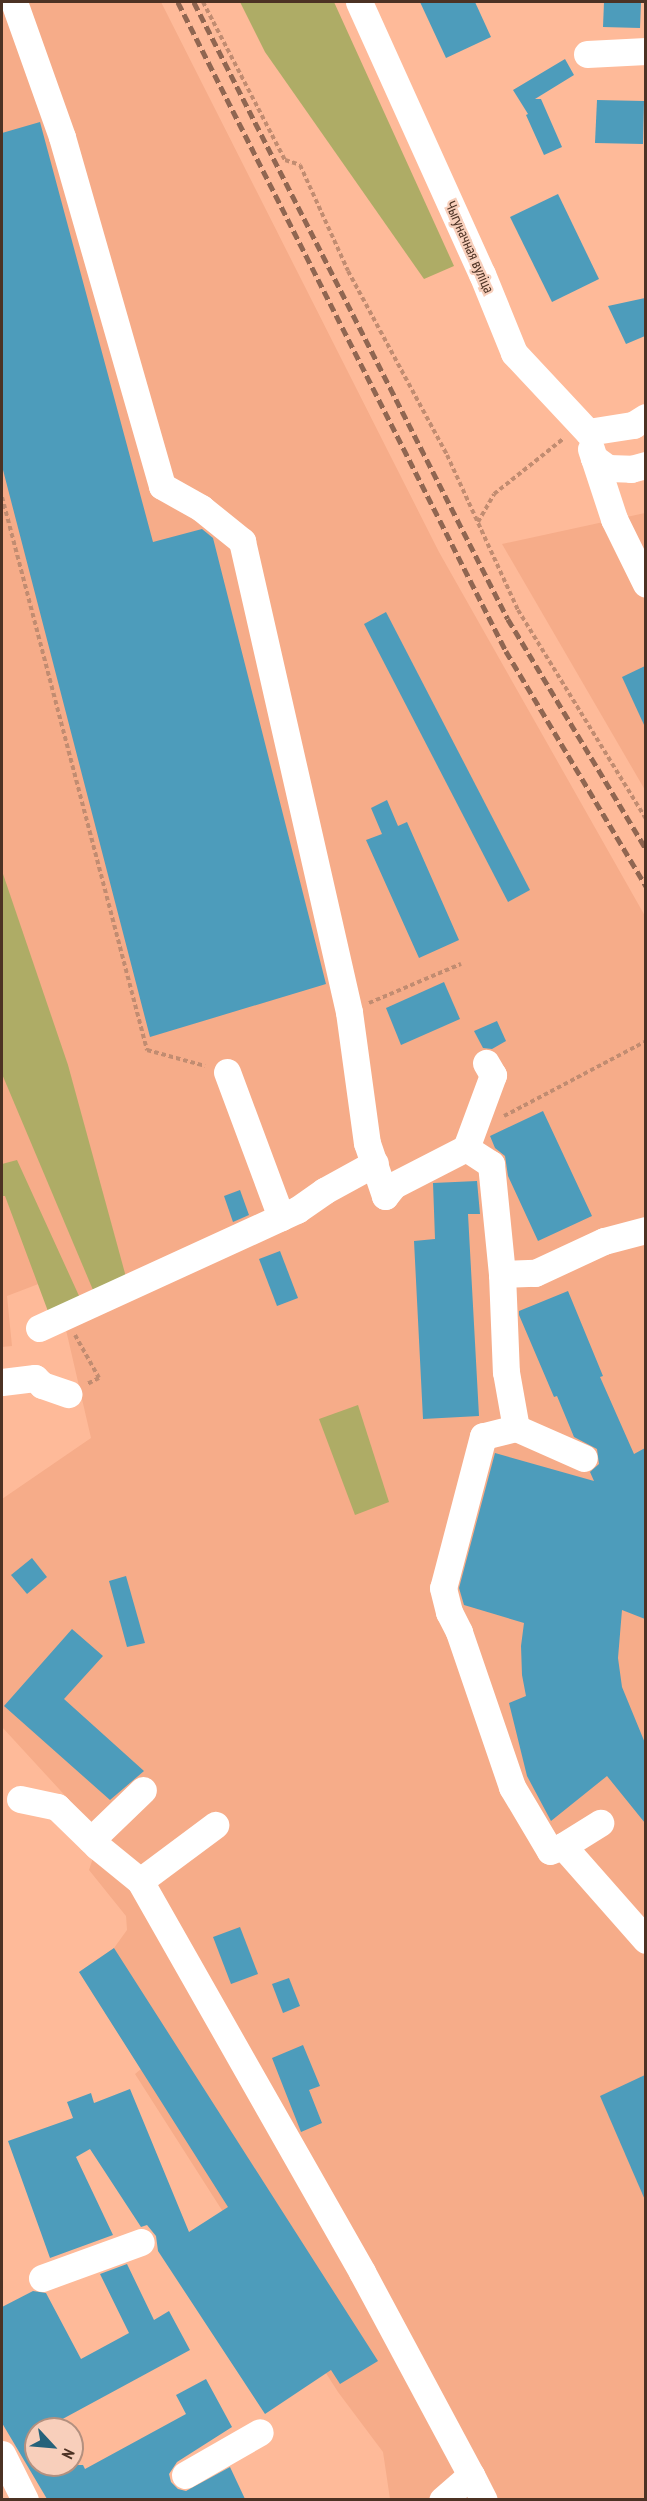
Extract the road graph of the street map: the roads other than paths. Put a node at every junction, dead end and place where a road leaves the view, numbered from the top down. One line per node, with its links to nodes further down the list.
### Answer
1 (14, 2): 13 (street)
2 (359, 2): 6 (street, Чыгуначная вуліца)
3 (645, 51): 4 (street)
4 (587, 54)
5 (639, 421): 6 (street)
6 (585, 430): 7 (street)
7 (594, 458): 8 (street); 9 (street)
8 (645, 465)
9 (645, 584)
10 (486, 1063): 12 (street)
11 (227, 1072): 14 (street)
12 (466, 1148): 13 (street); 16 (street)
13 (375, 1163): 14 (street)
14 (281, 1217): 17 (street)
15 (645, 1230): 16 (street)
16 (502, 1274): 20 (street)
17 (39, 1328)
18 (2, 1383): 19 (street)
19 (68, 1394)
20 (516, 1428): 21 (street); 27 (street)
21 (584, 1458)
22 (143, 1790): 26 (street)
23 (20, 1799): 26 (street)
24 (600, 1823): 27 (street)
25 (215, 1825): 28 (street)
26 (91, 1840): 28 (street)
27 (563, 1846): 29 (street)
28 (140, 1881): 35 (street)
29 (645, 1940)
30 (141, 2242): 31 (street)
31 (42, 2278)
32 (260, 2432): 34 (street)
33 (2, 2454): 36 (street)
34 (186, 2475)
35 (471, 2475): 37 (street); 38 (street)
36 (25, 2499)
37 (442, 2499)
38 (484, 2499)

